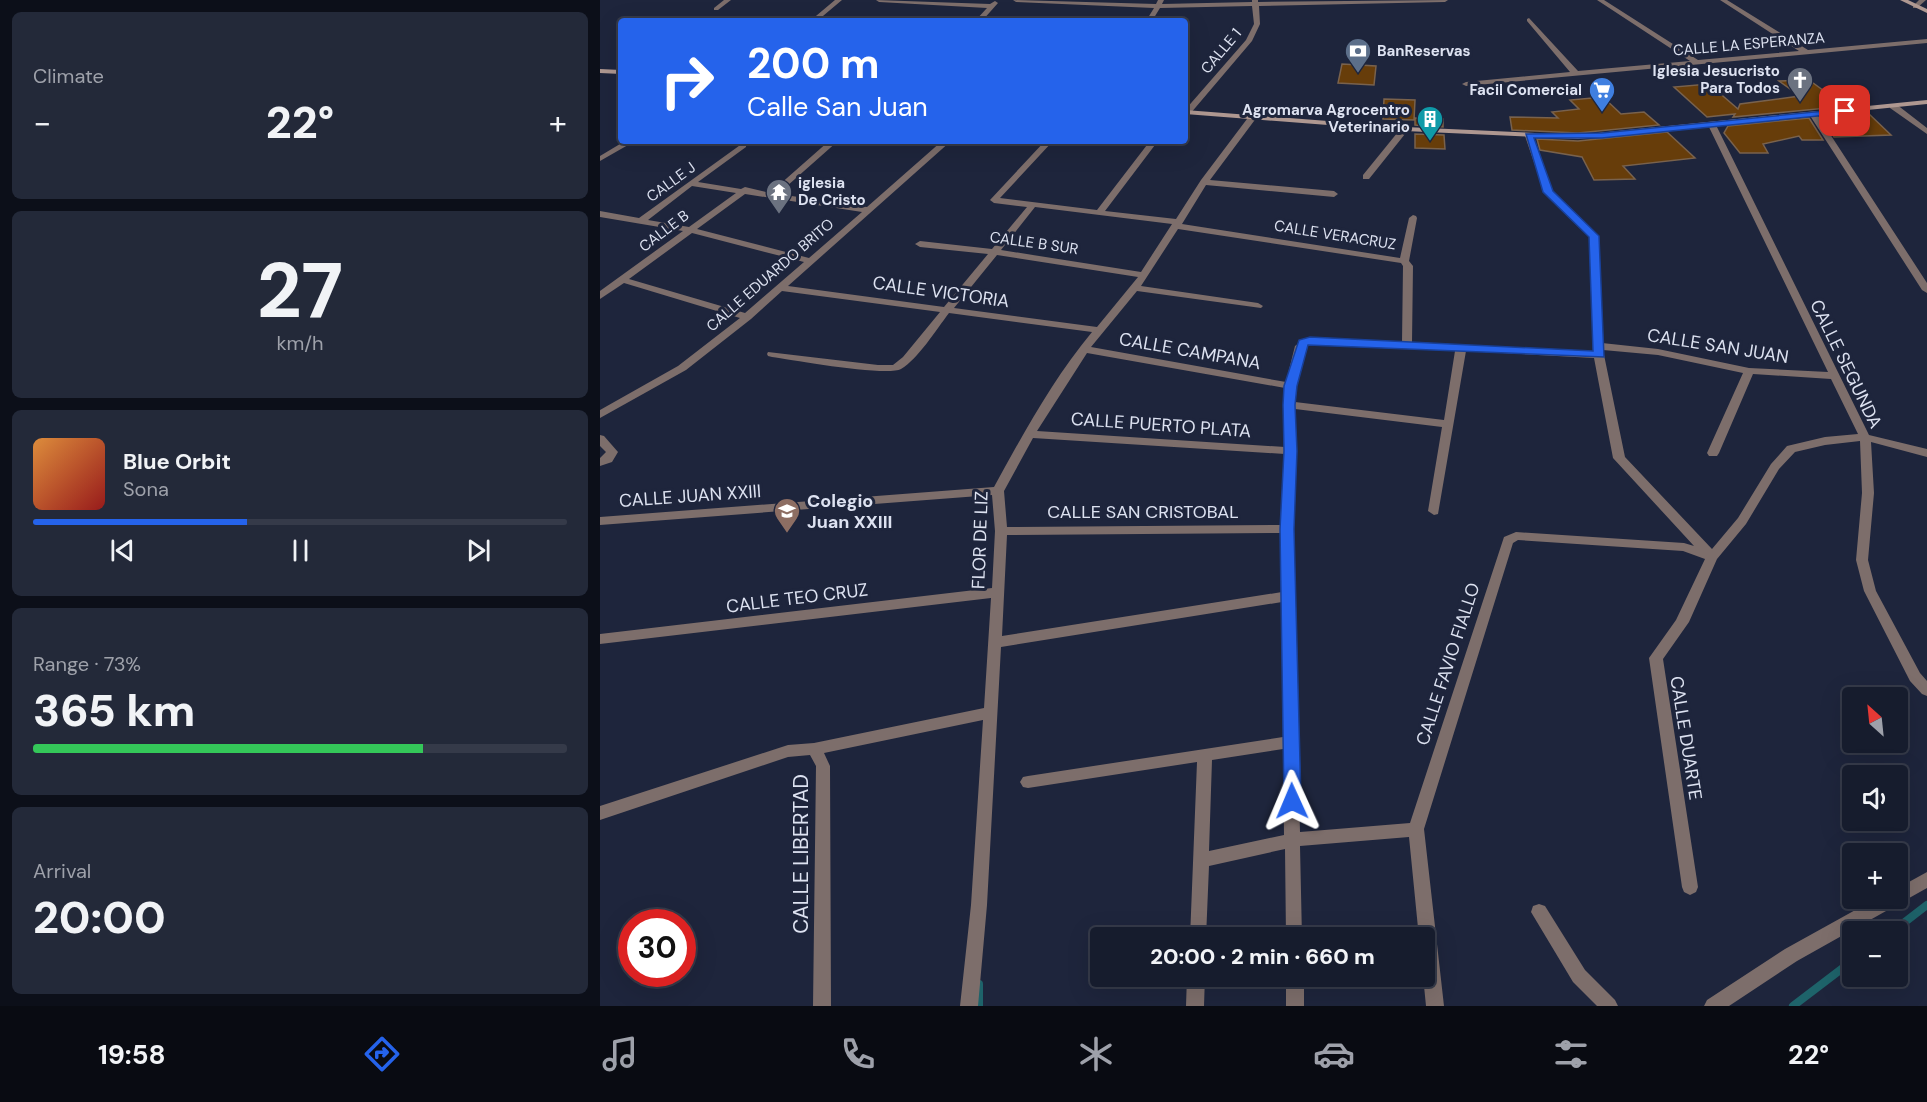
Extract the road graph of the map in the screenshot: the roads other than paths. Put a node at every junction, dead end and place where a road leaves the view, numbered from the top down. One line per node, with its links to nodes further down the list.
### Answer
1 (728, 0): 16 (street)
2 (839, 0): 18 (street)
3 (879, 0): 14 (street)
4 (998, 0): 14 (street)
5 (1016, 0): 13 (street)
6 (1425, 0): 7 (street); 12 (street)
7 (1445, 0)
8 (1600, 0): 24 (street)
9 (1723, 0): 23 (street)
10 (1903, 0): 15 (main road)
11 (1923, 0): 15 (street)
12 (1256, 2): 13 (street); 31 (street, CALLE 1)
13 (1160, 3): 20 (street)
14 (992, 6): 19 (street)
15 (1915, 7): 17 (main road)
16 (716, 9)
17 (1927, 11)
18 (817, 18)
19 (981, 18)
20 (1151, 18)
21 (1529, 20): 27 (street)
22 (1927, 41): 23 (street, CALLE LA ESPERANZA)
23 (1806, 52): 24 (street, CALLE LA ESPERANZA)
24 (1696, 62): 27 (street, CALLE LA ESPERANZA)
25 (600, 71): 26 (main road)
26 (618, 72)
27 (1576, 74): 28 (street, CALLE LA ESPERANZA)
28 (1466, 84)
29 (1927, 102): 30 (main road)
30 (1893, 106): 33 (main road); 37 (street)
31 (1188, 110)
32 (1188, 112): 34 (main road)
33 (1813, 114): 35 (main road); 68 (street)
34 (1253, 117): 36 (main road); 47 (street, FLOR DE LIZ)
35 (1712, 125): 38 (main road); 80 (street, CALLE SEGUNDA)
36 (1405, 129): 38 (main road); 46 (street)
37 (1927, 132)
38 (1529, 136): 77 (street)
39 (626, 144): 45 (street)
40 (831, 144): 50 (street)
41 (944, 144): 53 (street, CALLE EDUARDO BRITO)
42 (1046, 144): 52 (street, CALLE VERACRUZ)
43 (1152, 144): 54 (street)
44 (743, 145): 48 (street, CALLE J)
45 (600, 159)
46 (1366, 177)
47 (1204, 182): 51 (street); 58 (street, FLOR DE LIZ)
48 (693, 184): 49 (street); 57 (street, CALLE J)
49 (745, 190): 50 (street); 59 (street, CALLE B)
50 (773, 194): 53 (street)
51 (1334, 194)
52 (1032, 206): 54 (street, CALLE VERACRUZ); 61 (street)
53 (869, 210): 62 (street, CALLE EDUARDO BRITO)
54 (1099, 213): 58 (street, CALLE VERACRUZ)
55 (600, 214): 57 (street)
56 (1413, 218): 63 (street)
57 (643, 219): 59 (street)
58 (1178, 224): 63 (street, CALLE VERACRUZ); 64 (street, FLOR DE LIZ)
59 (691, 230): 62 (street); 65 (street, CALLE B)
60 (920, 244): 61 (street, CALLE B SUR)
61 (993, 252): 64 (street, CALLE B SUR); 71 (street)
62 (810, 261): 66 (street, CALLE EDUARDO BRITO)
63 (1404, 261): 74 (street, CALLE VERACRUZ)
64 (1144, 274): 67 (street, FLOR DE LIZ)
65 (623, 280): 69 (street, CALLE B); 72 (street)
66 (780, 288): 71 (street, CALLE VICTORIA); 72 (street, CALLE EDUARDO BRITO)
67 (1135, 288): 70 (street); 73 (street, FLOR DE LIZ)
68 (1927, 290)
69 (600, 296)
70 (1258, 306)
71 (947, 308): 73 (street, CALLE VICTORIA); 78 (street)
72 (747, 317): 83 (street, CALLE EDUARDO BRITO)
73 (1097, 330): 76 (street, FLOR DE LIZ)
74 (1407, 345): 75 (street, CALLE SAN JUAN); 81 (street, CALLE SAN JUAN)
75 (1461, 348): 77 (street, CALLE SAN JUAN); 84 (street)
76 (1084, 349): 81 (street, CALLE CAMPANA); 85 (street, FLOR DE LIZ)
77 (1599, 351): 79 (street, CALLE SAN JUAN); 97 (street)
78 (772, 354)
79 (1749, 371): 80 (street, CALLE SAN JUAN); 89 (street)
80 (1834, 376): 86 (street, CALLE SEGUNDA)
81 (1290, 386): 82 (street)
82 (1289, 405): 84 (street); 88 (street)
83 (600, 415)
84 (1448, 424): 93 (street)
85 (1029, 434): 88 (street, CALLE PUERTO PLATA); 92 (street, FLOR DE LIZ)
86 (1865, 437): 90 (street, CALLE DUARTE); 97 (street, CALLE DUARTE); 102 (street, CALLE SEGUNDA)
87 (600, 439): 91 (street)
88 (1291, 451): 95 (street)
89 (1713, 453)
90 (1927, 453)
91 (600, 462)
92 (998, 490): 94 (street, CALLE JUAN XXIII); 96 (street, FLOR DE LIZ)
93 (1434, 511)
94 (600, 521)
95 (1287, 529): 96 (street, CALLE SAN CRISTOBAL); 99 (street)
96 (1001, 531): 98 (street, FLOR DE LIZ)
97 (1712, 557): 109 (street, CALLE FAVIO FIALLO); 113 (street, CALLE DUARTE)
98 (998, 592): 100 (street, CALLE TEO CRUZ); 101 (street, FLOR DE LIZ)
99 (1287, 596): 101 (street); 104 (street)
100 (600, 639)
101 (994, 643): 103 (street, FLOR DE LIZ)
102 (1927, 690)
103 (990, 713): 105 (street); 122 (street, FLOR DE LIZ)
104 (1292, 742): 106 (street); 110 (street)
105 (814, 749): 108 (street, CALLE LIBERTAD); 121 (street, CALLE LIBERTAD)
106 (1205, 757): 107 (street); 111 (street)
107 (1028, 782)
108 (600, 813)
109 (1416, 829): 110 (street); 125 (street, CALLE FAVIO FIALLO)
110 (1293, 840): 111 (street); 118 (street)
111 (1203, 860): 117 (street)
112 (1927, 879): 114 (street)
113 (1690, 887)
114 (1908, 891)
115 (1876, 909): 127 (street)
116 (1539, 912): 126 (street)
117 (1199, 927)
118 (1294, 927)
119 (1196, 987): 123 (street)
120 (1295, 987): 124 (street)
121 (822, 1006)
122 (969, 1006)
123 (1195, 1006)
124 (1295, 1006)
125 (1435, 1006)
126 (1609, 1006)
127 (1713, 1006)

